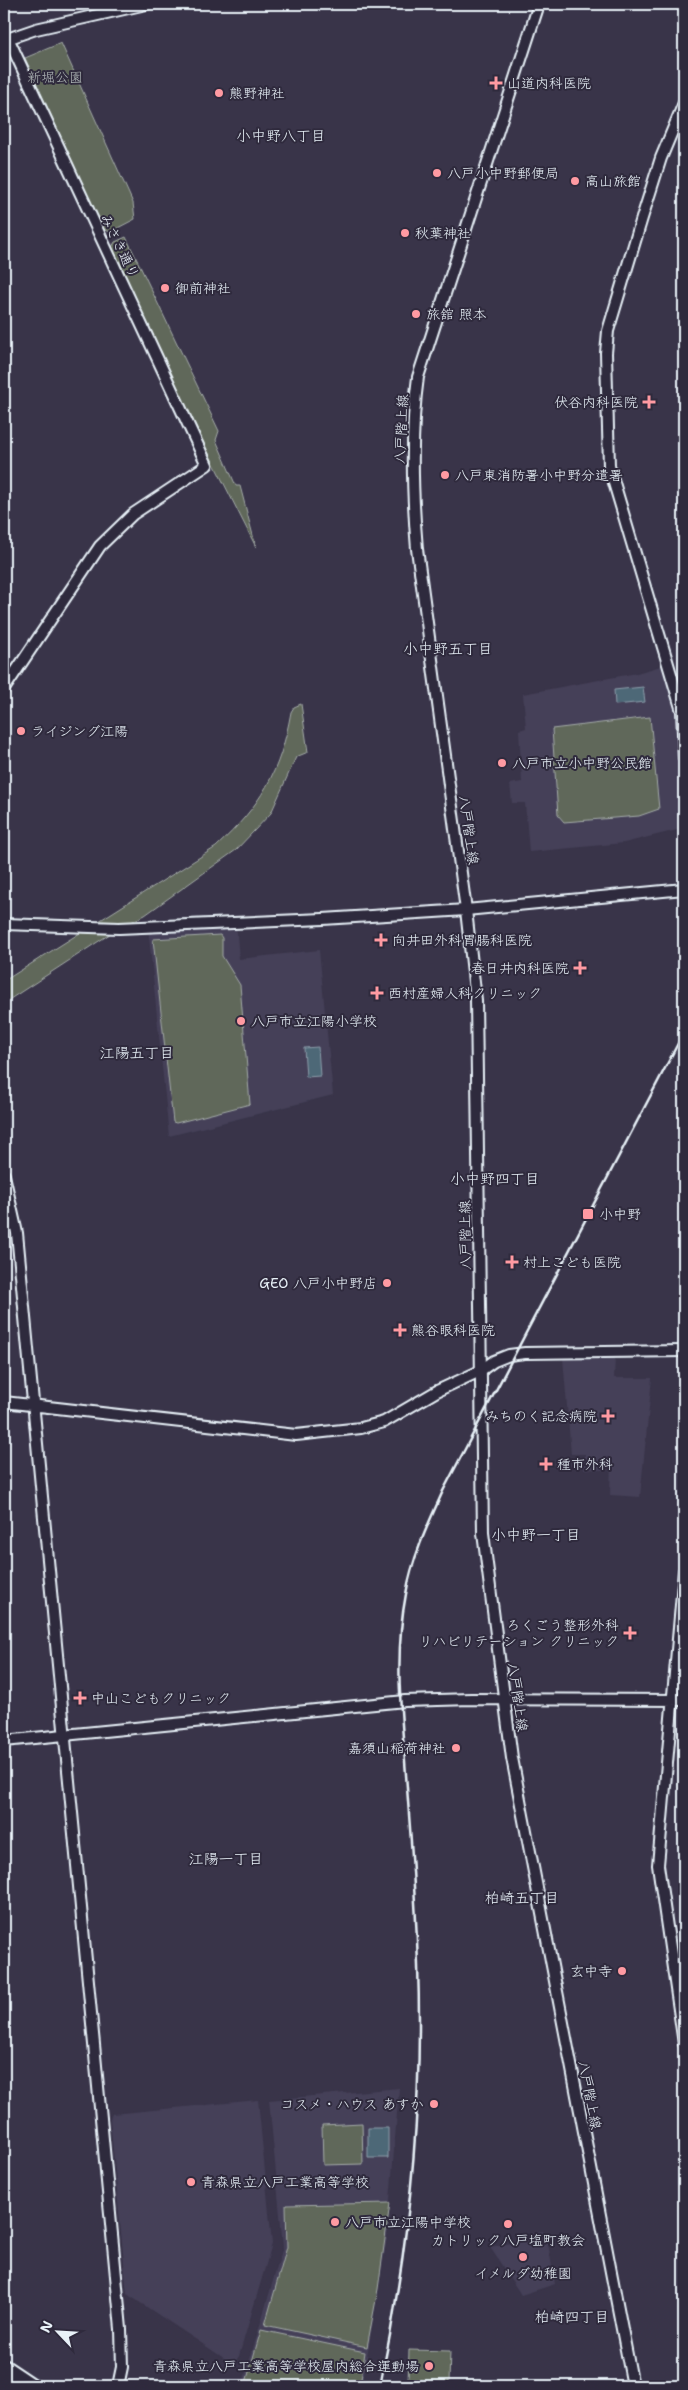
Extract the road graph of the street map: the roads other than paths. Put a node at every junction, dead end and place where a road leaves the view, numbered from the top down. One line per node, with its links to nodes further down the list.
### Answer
1 (146, 4): 3 (street)
2 (538, 4): 8 (street, 八戸階上線)
3 (6, 39): 5 (street, みさき通り)
4 (684, 103): 6 (street)
5 (4, 689)
6 (684, 758)
7 (684, 889): 8 (street)
8 (466, 910): 9 (street); 12 (street, 八戸階上線)
9 (4, 924)
10 (4, 1175): 14 (street)
11 (684, 1351): 12 (street)
12 (480, 1371): 14 (street); 16 (street, 八戸階上線)
13 (4, 1402): 14 (street)
14 (33, 1407): 19 (street)
15 (684, 1571): 18 (street)
16 (504, 1700): 18 (street); 19 (street); 27 (street, 八戸階上線)
17 (684, 1700): 18 (street)
18 (672, 1702): 21 (street)
19 (65, 1736): 20 (street); 26 (street)
20 (4, 1741)
21 (684, 2044)
22 (4, 2366): 25 (highway)
23 (4, 2379): 24 (highway)
24 (14, 2386)
25 (34, 2386)
26 (118, 2386)
27 (633, 2386)

